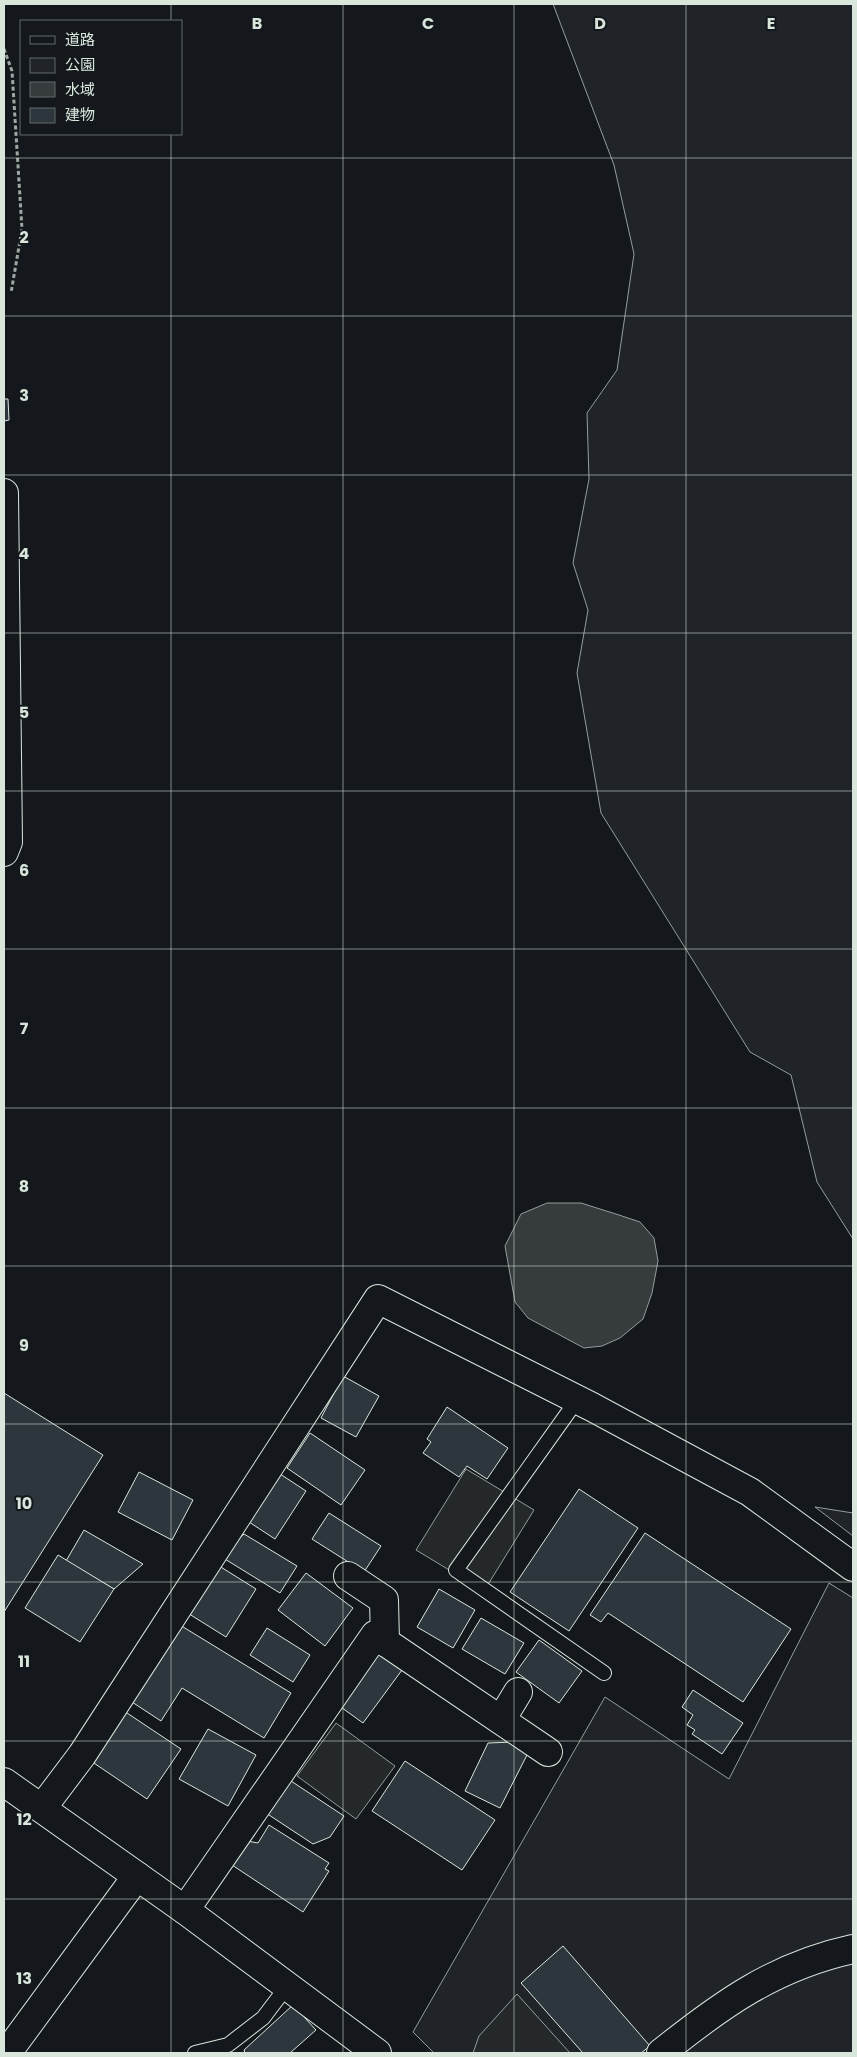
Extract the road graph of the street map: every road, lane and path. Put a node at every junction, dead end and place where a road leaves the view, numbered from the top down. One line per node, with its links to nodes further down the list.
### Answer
1 (4, 49): 2 (path)
2 (11, 293)
3 (4, 493): 4 (street)
4 (4, 676): 5 (street)
5 (4, 852)
6 (577, 1400): 7 (street); 10 (lane); 15 (street)
7 (853, 1567)
8 (348, 1576): 9 (street)
9 (385, 1642): 12 (street); 17 (street)
10 (604, 1673)
11 (518, 1692): 12 (street)
12 (501, 1720): 13 (street)
13 (548, 1752)
14 (4, 1782): 15 (street)
15 (42, 1808): 16 (street)
16 (137, 1876): 17 (street); 20 (street)
17 (185, 1910): 19 (street)
18 (853, 1949): 23 (street)
19 (288, 1985): 21 (lane); 22 (street)
20 (7, 2053)
21 (195, 2053)
22 (377, 2053)
23 (661, 2053)

